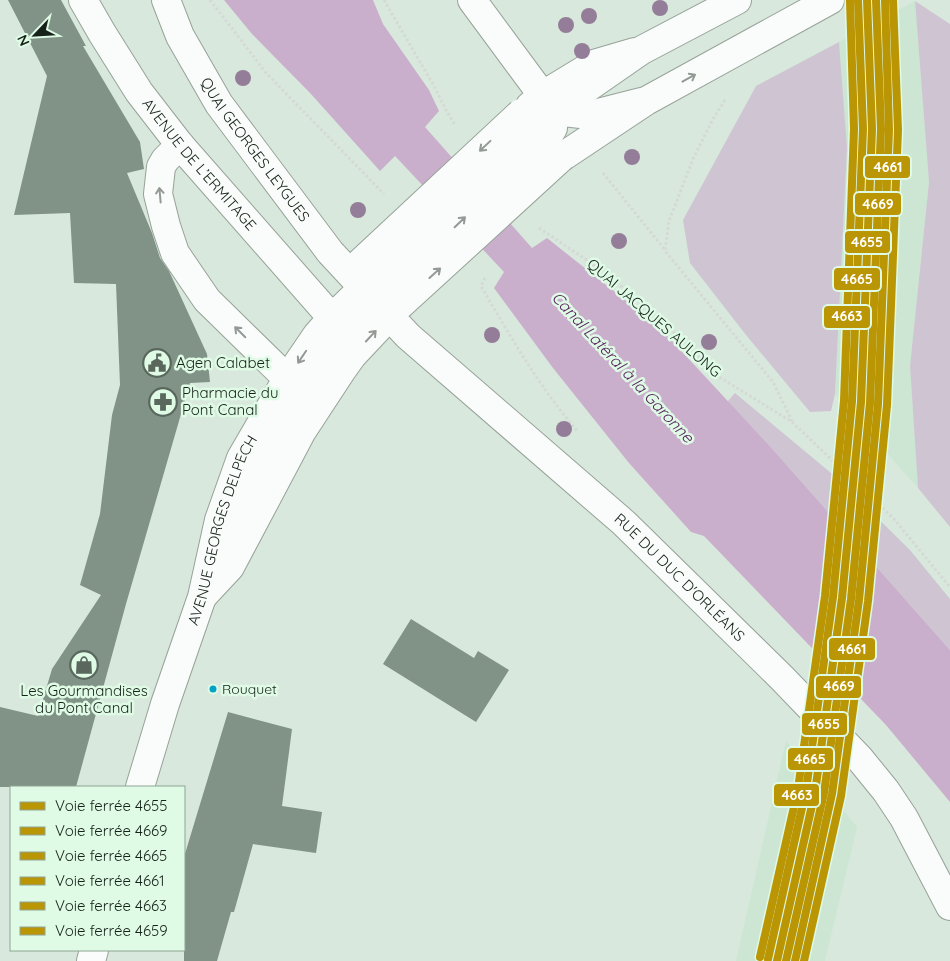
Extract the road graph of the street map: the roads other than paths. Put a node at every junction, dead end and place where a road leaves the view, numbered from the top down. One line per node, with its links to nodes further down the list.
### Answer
1 (83, 0): 8 (main road, AVENUE DE L’ERMITAGE)
2 (166, 0): 9 (main road, QUAI GEORGES LEYGUES)
3 (472, 0): 7 (main road)
4 (737, 0): 7 (main road)
5 (830, 0): 6 (main road, one-way to 5)
6 (646, 101): 7 (main road); 7 (main road)
7 (544, 124): 9 (main road, one-way to 7, bridge); 9 (main road, one-way to 9, bridge)
8 (180, 146): 10 (main road, AVENUE DE L’ERMITAGE); 11 (main road, one-way to 8)
9 (371, 287): 10 (main road, AVENUE GEORGES DELPECH); 12 (main road, one-way to 9); 15 (main road, RUE DU DUC D'ORLÉANS)
10 (334, 320): 11 (main road, AVENUE GEORGES DELPECH)
11 (297, 388): 12 (main road); 13 (main road, AVENUE GEORGES DELPECH)
12 (241, 545): 13 (main road)
13 (202, 597): 14 (main road, AVENUE GEORGES DELPECH)
14 (140, 786)
15 (950, 906)

